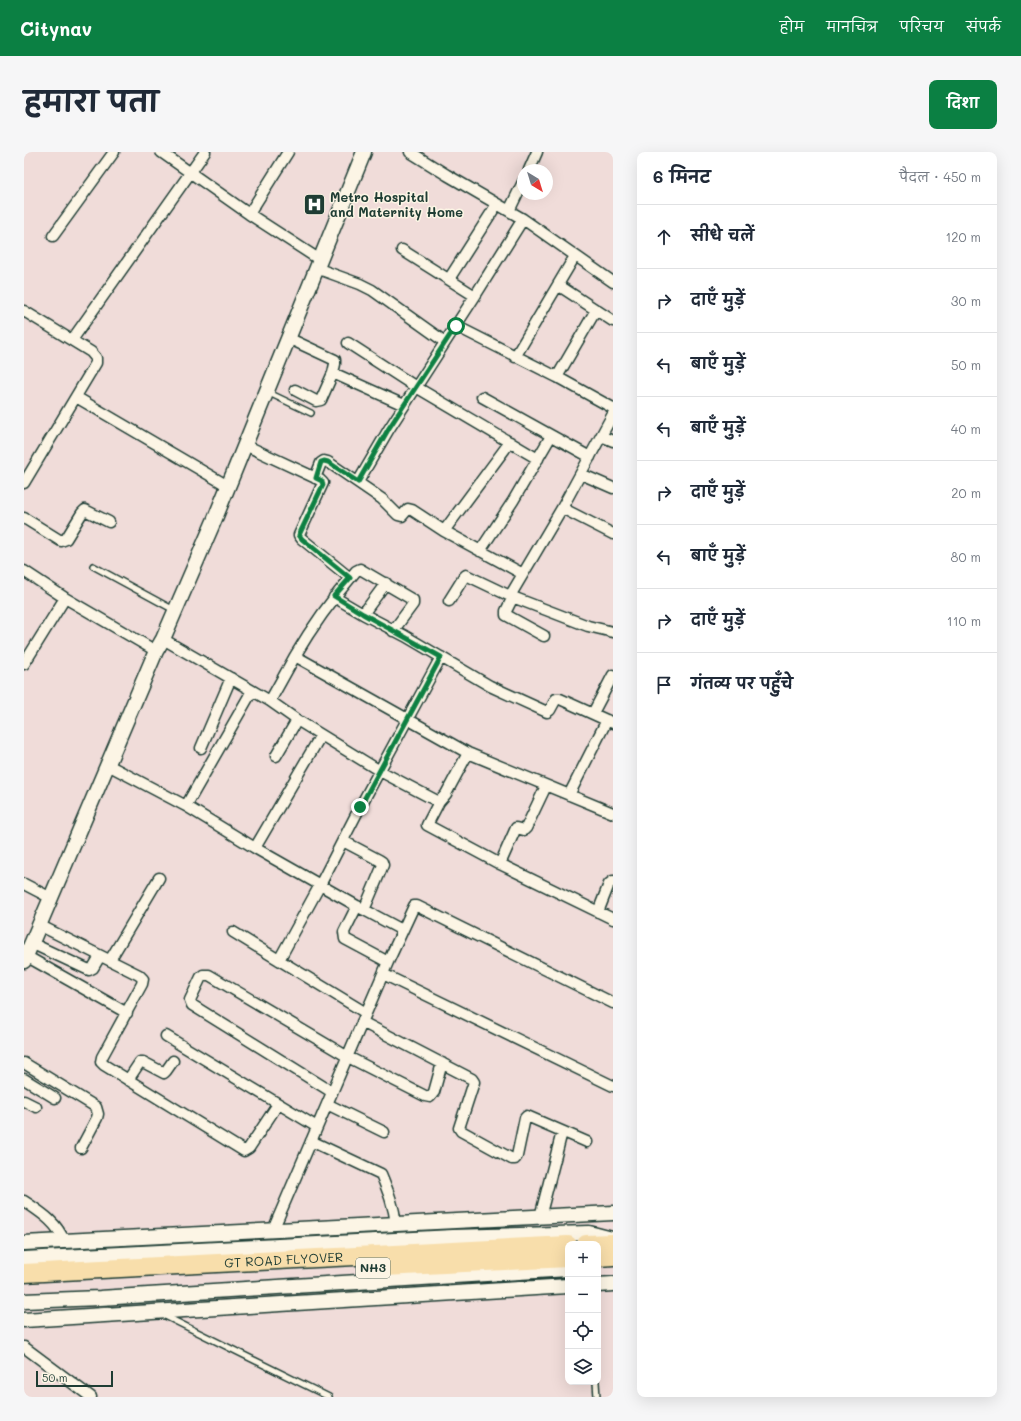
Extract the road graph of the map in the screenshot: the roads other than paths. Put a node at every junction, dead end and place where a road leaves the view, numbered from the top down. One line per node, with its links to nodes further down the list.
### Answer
1 (114, 152): 15 (street)
2 (161, 152): 9 (street)
3 (205, 152): 9 (street)
4 (288, 152): 13 (street)
5 (364, 152): 18 (street)
6 (410, 152): 11 (street)
7 (537, 152): 8 (street)
8 (532, 164)
9 (190, 172): 13 (street); 28 (street)
10 (517, 194): 12 (street)
11 (497, 204): 12 (street); 19 (street)
12 (509, 211): 14 (street)
13 (249, 214): 18 (street)
14 (522, 219): 17 (street); 22 (street)
15 (53, 236)
16 (402, 250): 19 (street)
17 (575, 256): 20 (street); 21 (street)
18 (318, 264): 27 (street); 29 (street)
19 (449, 279): 22 (street)
20 (613, 282)
21 (558, 285): 23 (street); 31 (street)
22 (475, 296): 26 (street)
23 (596, 310): 25 (street); 33 (street)
24 (24, 311): 28 (street)
25 (613, 320)
26 (456, 326): 29 (street); 31 (street)
27 (288, 338): 32 (street); 36 (street)
28 (72, 340): 37 (street)
29 (445, 342): 34 (street)
30 (348, 343): 34 (street)
31 (515, 356): 33 (street)
32 (332, 373): 35 (street); 39 (street)
33 (557, 377): 40 (street)
34 (416, 388): 39 (street); 46 (street)
35 (295, 390)
36 (266, 392): 41 (lane); 47 (street)
37 (76, 397): 53 (street); 54 (street)
38 (482, 397): 43 (street)
39 (404, 405): 52 (street)
40 (613, 408)
41 (311, 413)
42 (613, 414): 44 (street)
43 (551, 436): 48 (street); 49 (street)
44 (601, 436): 45 (street); 48 (street)
45 (613, 441)
46 (510, 442): 49 (street); 59 (street)
47 (245, 445): 51 (street); 54 (street)
48 (590, 457): 50 (street)
49 (538, 459): 61 (street)
50 (581, 474): 55 (street); 56 (street)
51 (316, 478): 52 (street); 65 (street)
52 (358, 482): 59 (street)
53 (24, 483)
54 (228, 486): 71 (street)
55 (613, 488)
56 (562, 508): 60 (street); 64 (street)
57 (24, 518): 58 (street)
58 (109, 522)
59 (444, 532): 61 (street)
60 (613, 534)
61 (480, 551): 64 (street)
62 (93, 566): 71 (lane)
63 (24, 571): 69 (street)
64 (523, 574): 68 (street)
65 (350, 578): 66 (street); 67 (street)
66 (386, 583): 72 (street); 74 (street)
67 (334, 596): 72 (street); 78 (street)
68 (511, 597): 70 (street); 73 (street); 75 (street)
69 (65, 598): 77 (street); 80 (street)
70 (450, 601)
71 (175, 610): 76 (street)
72 (363, 614): 74 (street)
73 (612, 630)
74 (392, 631): 79 (street)
75 (544, 636)
76 (163, 639): 77 (street); 82 (street)
77 (156, 651): 93 (street)
78 (295, 656): 84 (street); 87 (street)
79 (441, 657): 85 (street); 87 (street)
80 (24, 664)
81 (613, 675): 85 (street)
82 (231, 678): 83 (street); 90 (street)
83 (252, 690): 84 (street); 98 (street)
84 (270, 701): 86 (street)
85 (593, 713): 88 (street)
86 (297, 720): 89 (street); 92 (street)
87 (407, 720): 91 (street); 94 (street)
88 (610, 721): 96 (street)
89 (321, 735): 94 (street); 101 (street)
90 (201, 748)
91 (468, 753): 95 (street); 97 (street)
92 (276, 756)
93 (108, 765): 98 (street); 107 (street)
94 (380, 771): 97 (street); 100 (street)
95 (546, 786): 96 (street); 102 (street)
96 (569, 796): 99 (street)
97 (439, 802): 102 (street)
98 (186, 806): 101 (street)
99 (612, 810)
100 (343, 841): 106 (street); 108 (street)
101 (255, 848): 106 (street)
102 (500, 864): 109 (street)
103 (159, 878): 116 (street)
104 (613, 881): 109 (street)
105 (24, 884): 107 (street)
106 (320, 885): 108 (street); 117 (street)
107 (51, 898): 111 (street)
108 (361, 908): 112 (street); 118 (street)
109 (598, 912): 110 (street)
110 (613, 919)
111 (39, 925): 114 (street); 115 (street)
112 (402, 930): 118 (street); 120 (street)
113 (233, 932): 117 (street)
114 (27, 953): 115 (street); 121 (street)
115 (100, 956): 116 (street)
116 (110, 960): 121 (street)
117 (279, 960): 122 (street)
118 (388, 962): 119 (street)
119 (383, 974): 122 (street); 130 (street)
120 (613, 1003)
121 (127, 1013): 129 (street)
122 (364, 1018): 124 (street); 127 (street)
123 (166, 1036): 134 (street)
124 (348, 1056): 127 (street); 131 (street); 131 (street)
125 (173, 1061): 129 (street)
126 (24, 1063): 142 (street)
127 (442, 1063): 139 (street)
128 (24, 1079): 132 (street)
129 (128, 1080): 134 (street)
130 (613, 1086)
131 (332, 1092): 135 (street)
132 (55, 1098)
133 (24, 1101): 136 (street)
134 (278, 1104): 137 (street)
135 (327, 1104): 137 (street); 138 (street)
136 (36, 1107)
137 (317, 1127): 140 (street)
138 (384, 1132)
139 (562, 1132): 141 (street); 145 (street)
140 (311, 1141): 146 (street); 147 (street)
141 (586, 1142)
142 (81, 1148)
143 (24, 1201): 149 (street)
144 (613, 1213): 145 (street)
145 (540, 1217): 146 (street)
146 (396, 1224): 147 (street)
147 (273, 1230): 149 (street)
148 (613, 1240): 157 (street)
149 (64, 1241): 150 (street)
150 (24, 1242)
151 (601, 1243): 152 (highway)
152 (613, 1243)
153 (565, 1245): 161 (highway, GT ROAD FLYOVER / NH3)
154 (613, 1256): 155 (highway)
155 (601, 1257)
156 (565, 1258): 161 (highway, GT ROAD FLYOVER / NH3)
157 (24, 1259)
158 (613, 1261): 159 (street)
159 (601, 1265)
160 (565, 1269): 167 (street)
161 (177, 1271): 162 (highway, GT ROAD FLYOVER / NH3); 164 (highway, GT ROAD FLYOVER / NH3)
162 (24, 1273)
163 (613, 1284): 165 (street)
164 (24, 1285)
165 (601, 1285)
166 (565, 1286): 168 (street)
167 (24, 1301)
168 (157, 1312): 169 (street); 173 (lane)
169 (24, 1320)
170 (24, 1347): 172 (street)
171 (596, 1385): 174 (lane)
172 (91, 1397)
173 (329, 1397)
174 (597, 1397)

